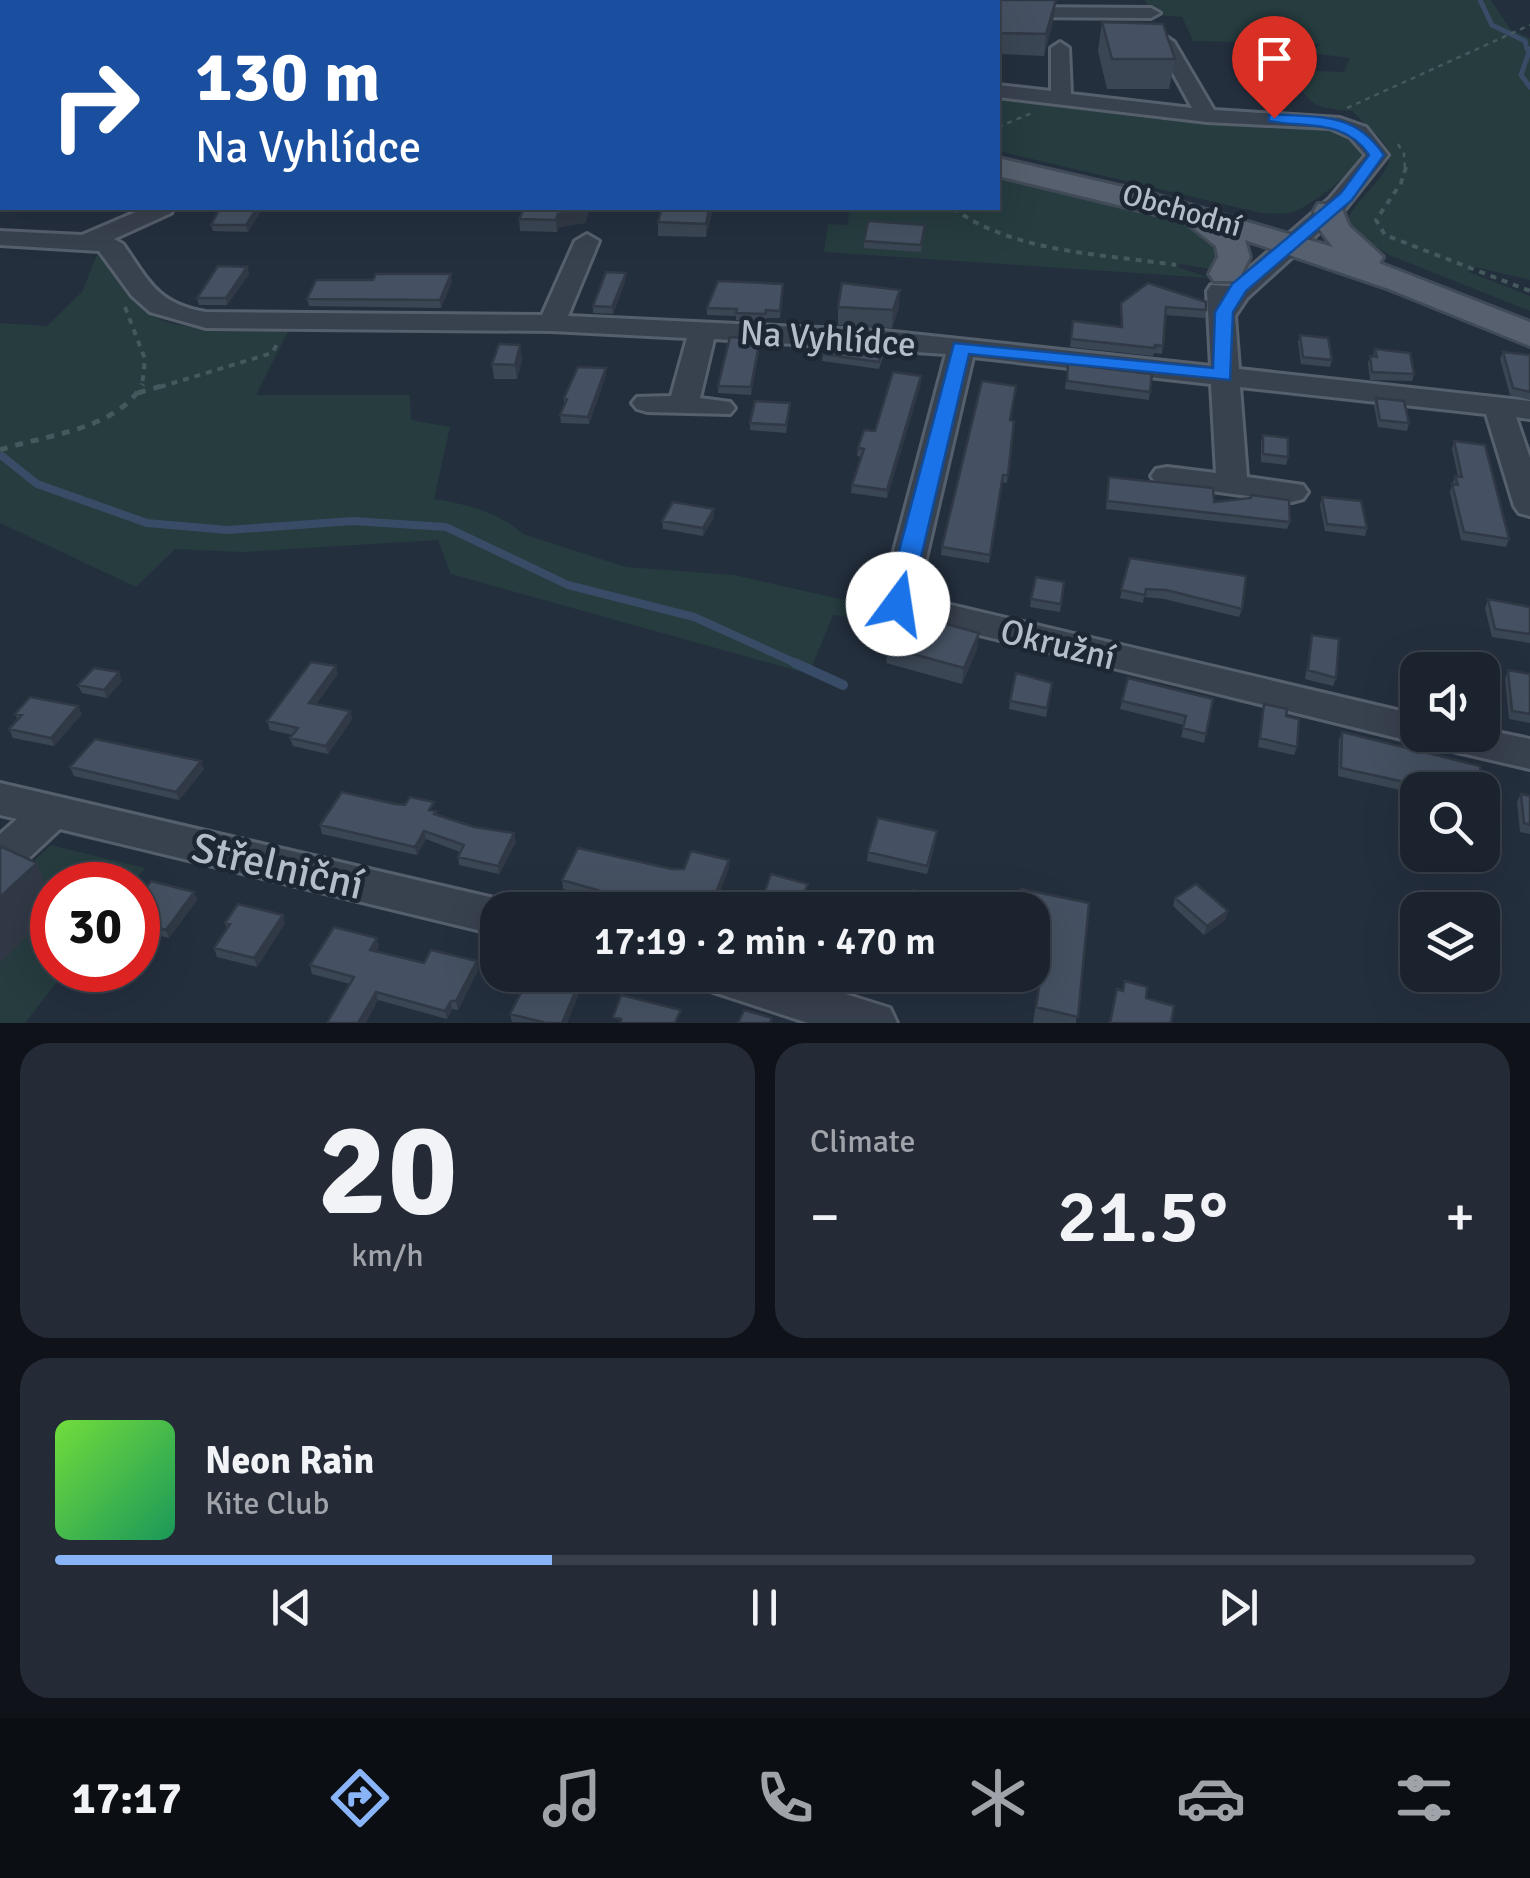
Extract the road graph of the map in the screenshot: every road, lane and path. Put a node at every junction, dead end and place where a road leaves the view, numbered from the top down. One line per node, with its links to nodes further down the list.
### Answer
1 (1000, 12): 2 (street)
2 (1151, 13)
3 (1530, 24): 8 (path)
4 (1165, 42): 9 (street)
5 (1060, 48): 7 (street)
6 (1000, 90): 7 (street)
7 (1061, 100): 9 (street)
8 (1340, 112)
9 (1207, 116): 16 (street)
10 (1000, 159): 16 (main road, Obchodní)
11 (1000, 167): 14 (main road, Obchodní)
12 (159, 210): 18 (street)
13 (956, 210): 21 (path)
14 (1184, 210): 16 (main road, Obchodní); 22 (main road)
15 (1378, 216): 23 (path)
16 (1293, 232): 20 (main road, Obchodní); 22 (street); 25 (street)
17 (0, 238): 18 (street)
18 (90, 241): 26 (street, Na Vyhlídce)
19 (587, 241): 27 (street)
20 (1354, 258): 28 (main road, Obchodní); 30 (main road, Obchodní)
21 (1176, 266)
22 (1226, 274): 25 (street)
23 (1530, 291)
24 (122, 300): 33 (path)
25 (1224, 312): 32 (street)
26 (290, 321): 27 (street, Na Vyhlídce); 33 (path)
27 (552, 323): 29 (street, Na Vyhlídce)
28 (1530, 323)
29 (703, 330): 31 (street, Na Vyhlídce); 35 (street)
30 (1530, 336)
31 (961, 348): 32 (street, Na Vyhlídce); 44 (street, Okružní)
32 (1223, 376): 36 (street, Na Vyhlídce); 41 (street)
33 (135, 394): 39 (path)
34 (648, 403): 35 (street)
35 (683, 406): 37 (street)
36 (1498, 406): 38 (street, Na Vyhlídce); 43 (street)
37 (720, 408)
38 (1530, 410)
39 (0, 450)
40 (1167, 476): 41 (street)
41 (1232, 485): 42 (street)
42 (1292, 492)
43 (1530, 506)
44 (1400, 725)
45 (1500, 747): 46 (street)
46 (1530, 754)
47 (0, 799): 48 (street, Střelniční)
48 (52, 812): 49 (street); 50 (street, Střelniční)
49 (0, 859)
50 (480, 913)
51 (774, 992): 52 (street)
52 (873, 1023)

